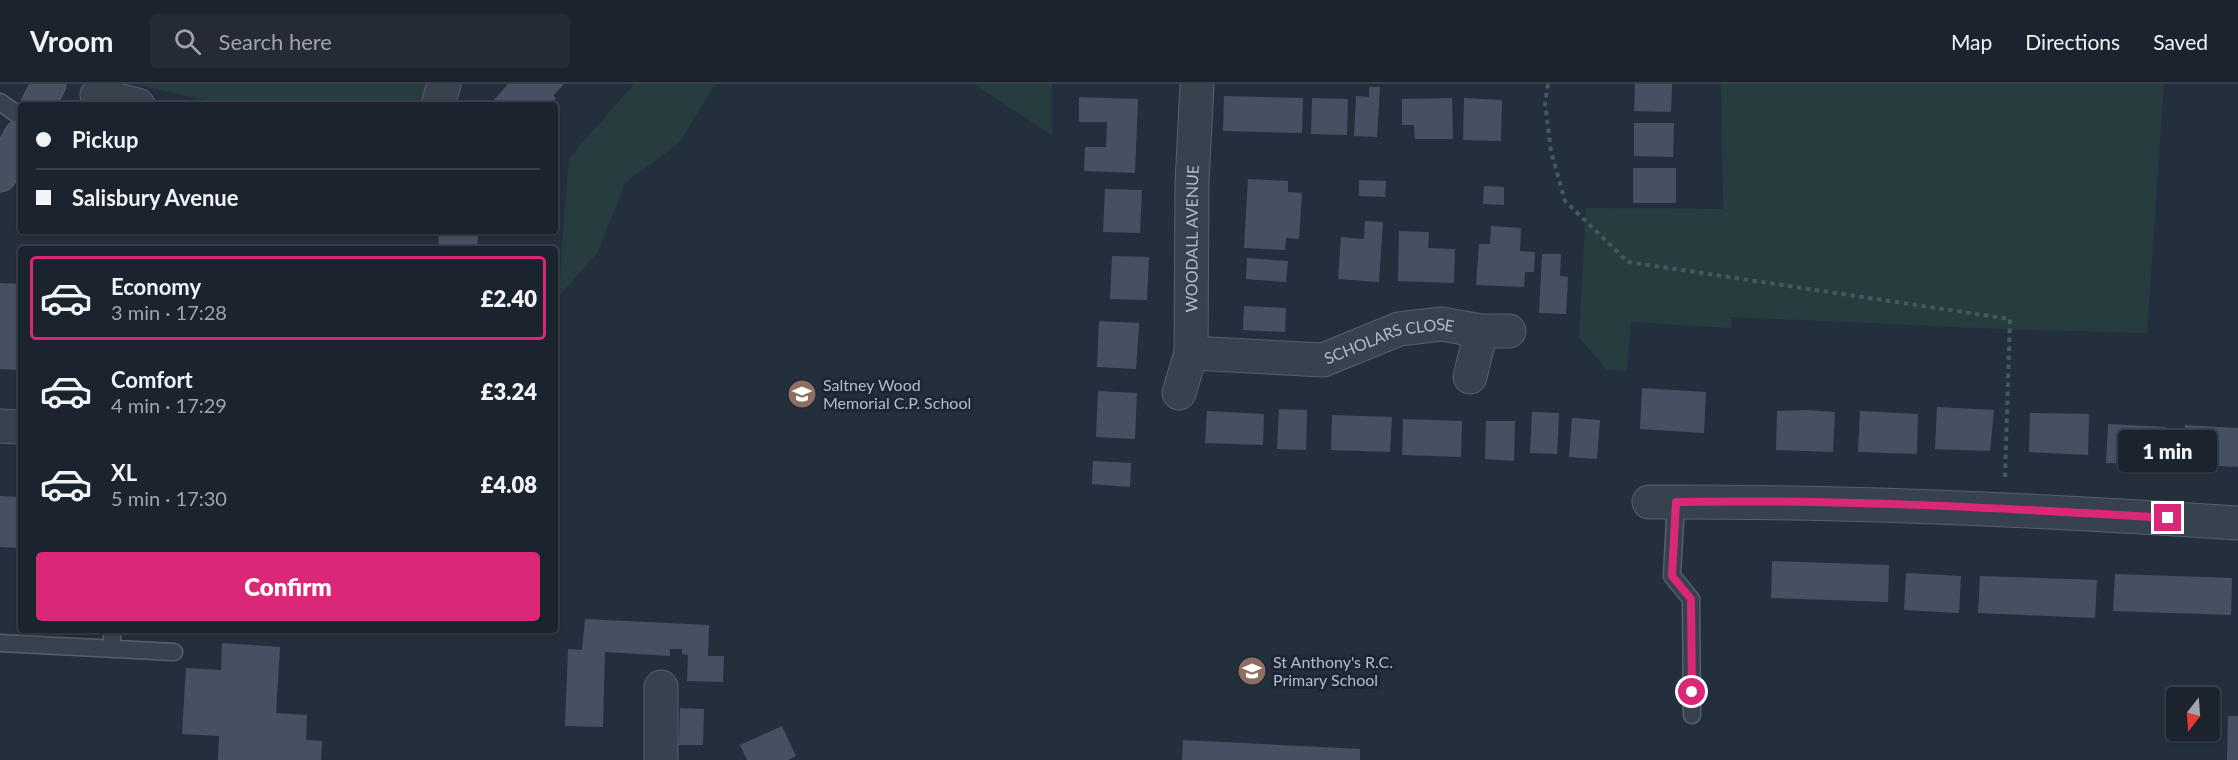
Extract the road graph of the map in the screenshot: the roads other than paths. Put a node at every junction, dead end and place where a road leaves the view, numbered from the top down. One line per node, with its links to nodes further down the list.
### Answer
1 (49, 84): 6 (street)
2 (444, 84): 8 (street)
3 (1197, 84): 12 (street, WOODALL AVENUE)
4 (97, 95): 7 (street)
5 (0, 102): 9 (lane)
6 (40, 102)
7 (123, 102)
8 (439, 102)
9 (18, 115)
10 (18, 142): 11 (street)
11 (0, 175)
12 (1191, 353): 13 (street, SCHOLARS CLOSE); 14 (street, WOODALL AVENUE)
13 (1470, 377)
14 (1179, 393)
15 (0, 426): 16 (street)
16 (18, 427)
17 (1663, 502): 18 (street); 24 (lane)
18 (2238, 523)
19 (112, 633): 21 (lane)
20 (0, 643): 21 (lane)
21 (112, 649): 22 (lane)
22 (174, 652)
23 (661, 687): 25 (street)
24 (1692, 715)
25 (661, 760)

